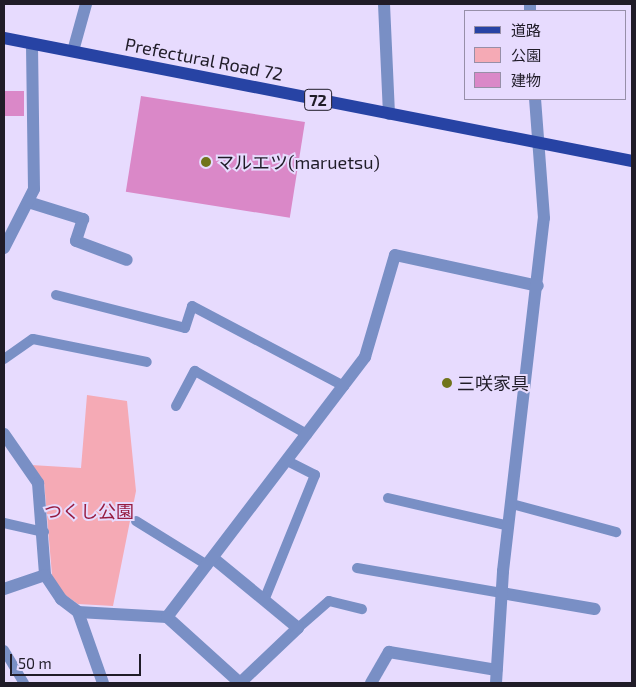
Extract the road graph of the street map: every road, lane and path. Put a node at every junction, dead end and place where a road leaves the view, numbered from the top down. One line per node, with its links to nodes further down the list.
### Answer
1 (86, 4): 5 (street)
2 (384, 4): 7 (street)
3 (4, 38): 4 (main road, Prefectural Road 72 / 72)
4 (32, 44): 5 (main road, Prefectural Road 72 / 72); 10 (street)
5 (73, 51): 7 (main road, Prefectural Road 72 / 72)
6 (535, 100): 8 (street)
7 (389, 114): 8 (main road, Prefectural Road 72 / 72)
8 (538, 143): 9 (main road, Prefectural Road 72 / 72); 13 (street)
9 (632, 161)
10 (28, 202): 11 (street); 12 (street)
11 (4, 248)
12 (127, 260)
13 (538, 286): 17 (street); 23 (street)
14 (56, 295): 17 (lane)
15 (4, 359): 16 (lane)
16 (147, 362)
17 (344, 386): 20 (street)
18 (176, 406): 20 (lane)
19 (4, 434): 27 (street)
20 (307, 434): 21 (street)
21 (287, 461): 29 (street); 34 (lane)
22 (388, 498): 26 (lane)
23 (512, 504): 26 (street); 28 (lane)
24 (136, 521): 29 (lane)
25 (4, 523): 27 (lane)
26 (509, 526): 33 (street)
27 (44, 532): 31 (street)
28 (616, 532)
29 (210, 562): 34 (street); 38 (street)
30 (357, 568): 33 (lane)
31 (45, 575): 32 (street); 37 (street)
32 (4, 590)
33 (502, 593): 36 (street); 41 (street)
34 (265, 598): 39 (street)
35 (362, 609): 39 (lane)
36 (595, 609)
37 (78, 612): 38 (street); 43 (street)
38 (168, 617): 39 (street)
39 (298, 628)
40 (4, 650): 42 (lane)
41 (497, 677): 44 (street)
42 (24, 683)
43 (102, 683)
44 (371, 683)

